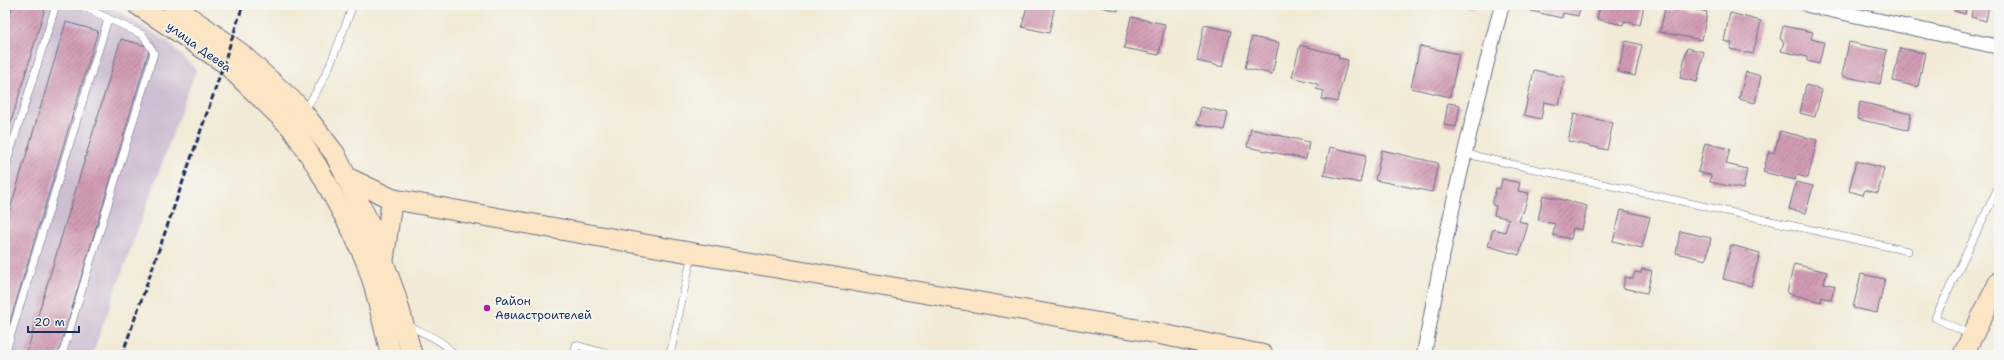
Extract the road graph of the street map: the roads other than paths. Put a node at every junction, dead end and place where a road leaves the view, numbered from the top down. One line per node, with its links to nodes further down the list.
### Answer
1 (56, 5): 12 (lane)
2 (80, 5): 8 (lane)
3 (138, 5): 10 (street, улица Деева)
4 (172, 5): 10 (street)
5 (353, 5): 10 (lane)
6 (1502, 5): 11 (street)
7 (1808, 5): 9 (street)
8 (108, 19): 22 (lane); 23 (lane)
9 (1999, 47)
10 (297, 119): 13 (street); 24 (street)
11 (1466, 154): 16 (lane); 31 (street)
12 (5, 168)
13 (346, 177): 15 (street); 18 (street)
14 (1999, 186): 21 (lane)
15 (392, 199): 17 (street); 18 (street)
16 (1908, 251)
17 (692, 253): 29 (lane); 30 (street)
18 (384, 264): 20 (street)
19 (1999, 282): 21 (street)
20 (403, 323): 25 (street); 26 (lane)
21 (1973, 336): 32 (street)
22 (5, 354)
23 (62, 355)
24 (391, 355)
25 (412, 355)
26 (454, 355)
27 (574, 355): 28 (lane)
28 (611, 355)
29 (670, 355)
30 (1263, 355)
31 (1424, 355)
32 (1963, 355)

